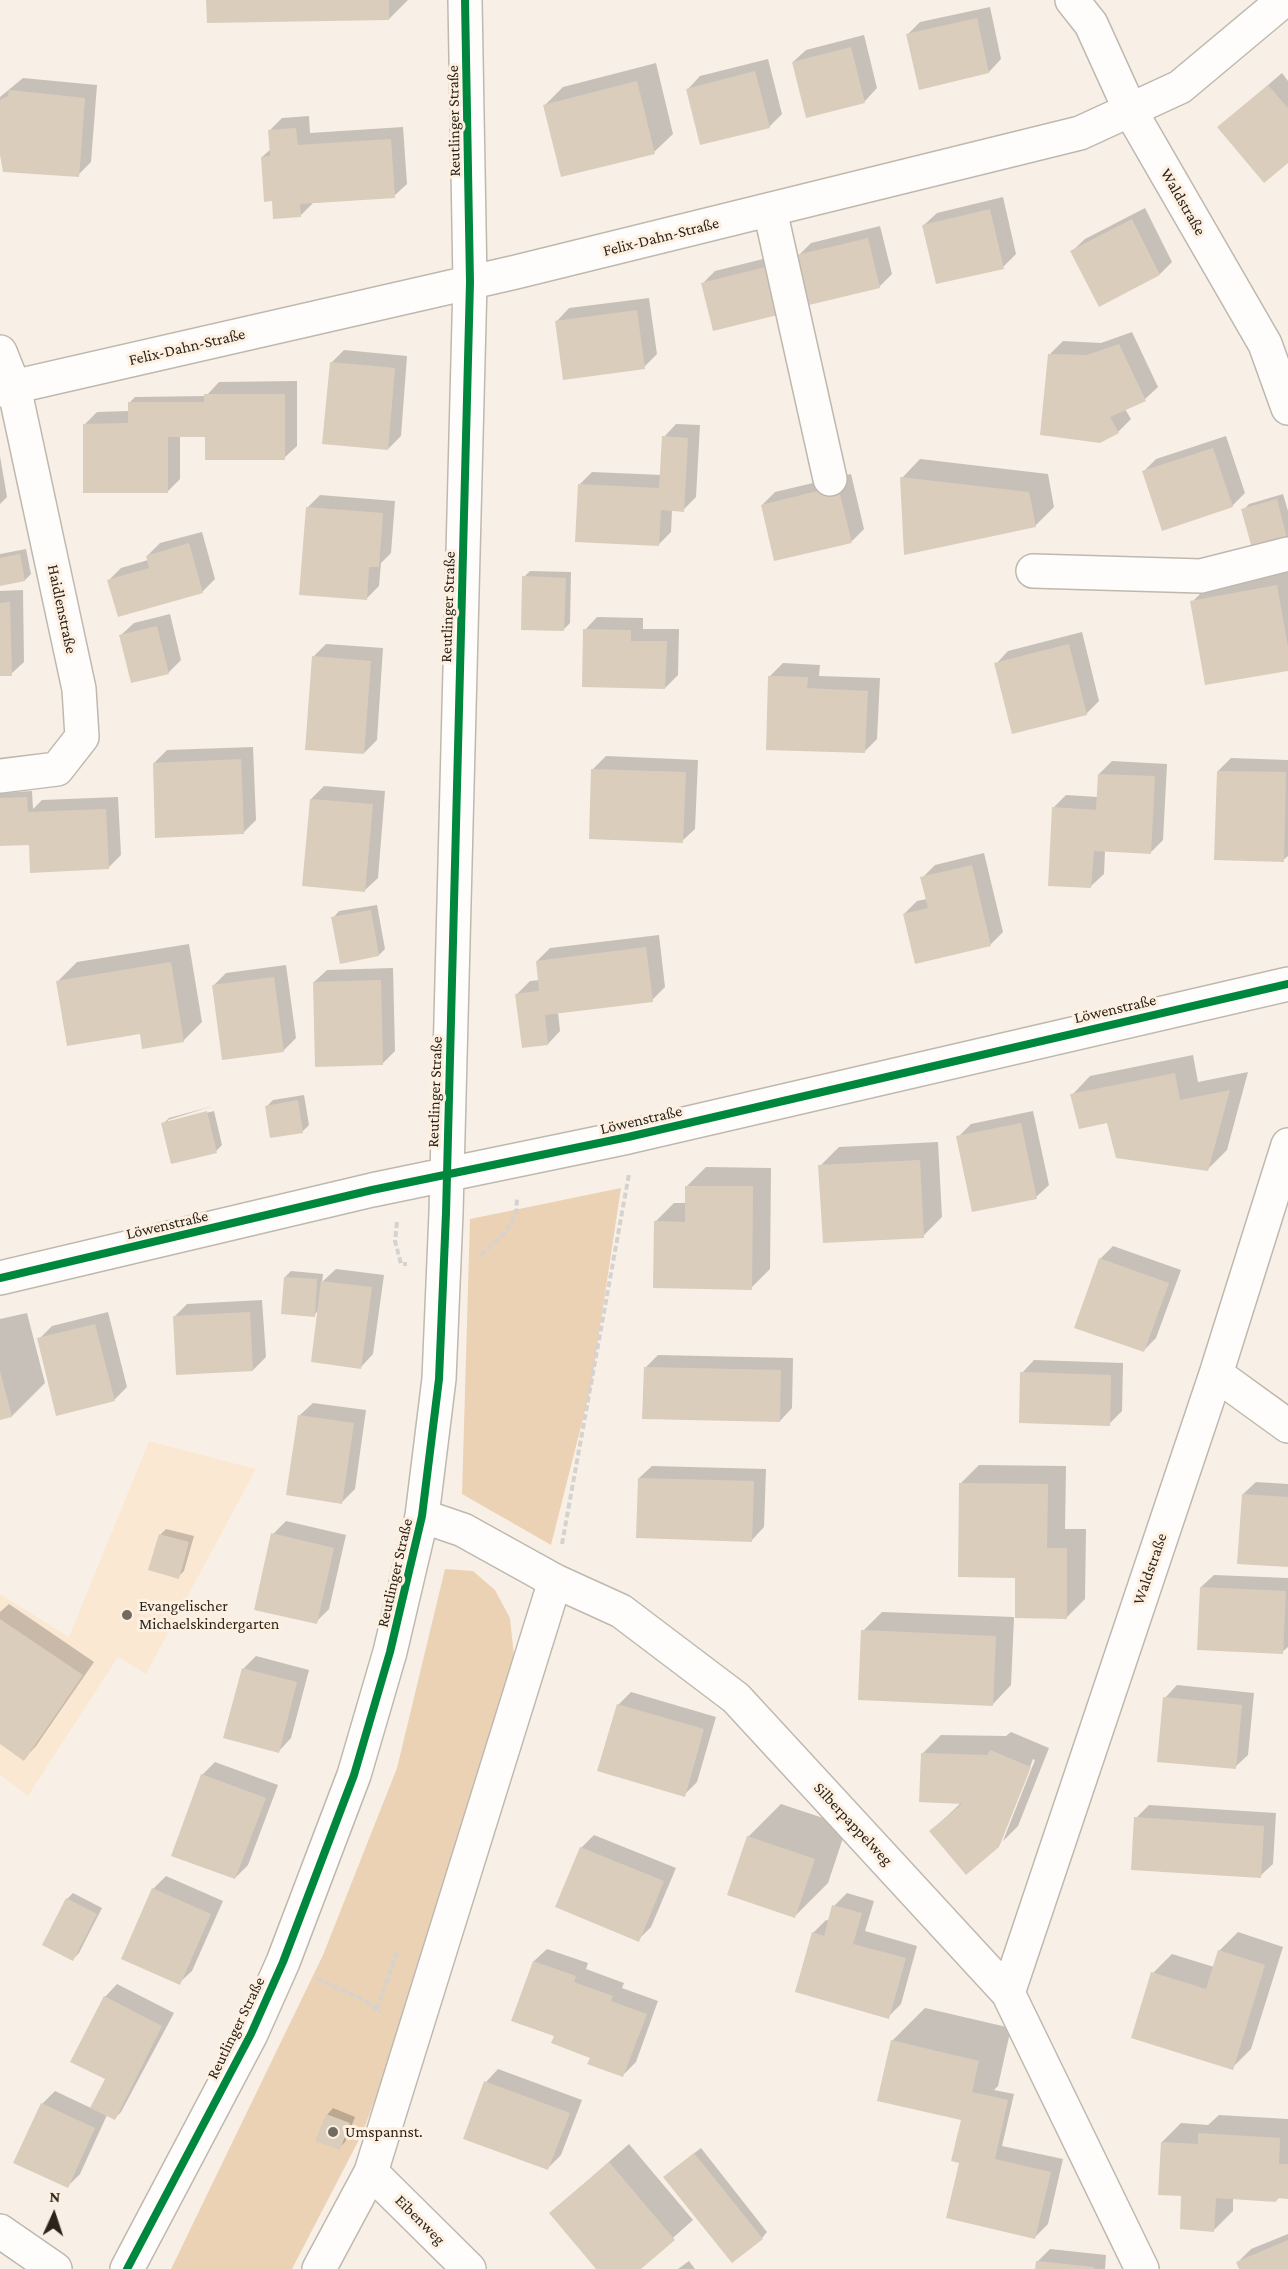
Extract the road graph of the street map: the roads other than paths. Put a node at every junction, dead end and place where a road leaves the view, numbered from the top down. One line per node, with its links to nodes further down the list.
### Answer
1 (465, 0): 6 (street, Reutlinger Straße)
2 (1071, 0): 4 (street, Waldstraße)
3 (1284, 0): 4 (street, Felix-Dahn-Straße)
4 (1131, 112): 5 (street, Felix-Dahn-Straße); 9 (street, Waldstraße)
5 (770, 210): 6 (street, Felix-Dahn-Straße); 10 (street)
6 (470, 282): 8 (street, Felix-Dahn-Straße); 16 (street, Reutlinger Straße)
7 (0, 352): 8 (street, Haidlenstraße)
8 (7, 388): 13 (street, Haidlenstraße)
9 (1288, 408)
10 (830, 479)
11 (1288, 554): 12 (street)
12 (1033, 571)
13 (0, 776)
14 (1288, 984): 16 (street, Löwenstraße)
15 (1288, 1145): 18 (street, Waldstraße)
16 (446, 1174): 17 (street, Löwenstraße); 20 (street, Reutlinger Straße)
17 (0, 1278)
18 (1216, 1374): 19 (street); 22 (street, Waldstraße)
19 (1288, 1426)
20 (422, 1516): 21 (street, Silberpappelweg); 26 (street, Reutlinger Straße)
21 (555, 1581): 22 (street, Silberpappelweg); 23 (street)
22 (1008, 1993): 29 (street, Silberpappelweg)
23 (371, 2172): 27 (street); 28 (street, Eibenweg)
24 (0, 2231): 25 (street)
25 (55, 2269)
26 (127, 2269)
27 (319, 2269)
28 (469, 2269)
29 (1142, 2269)

